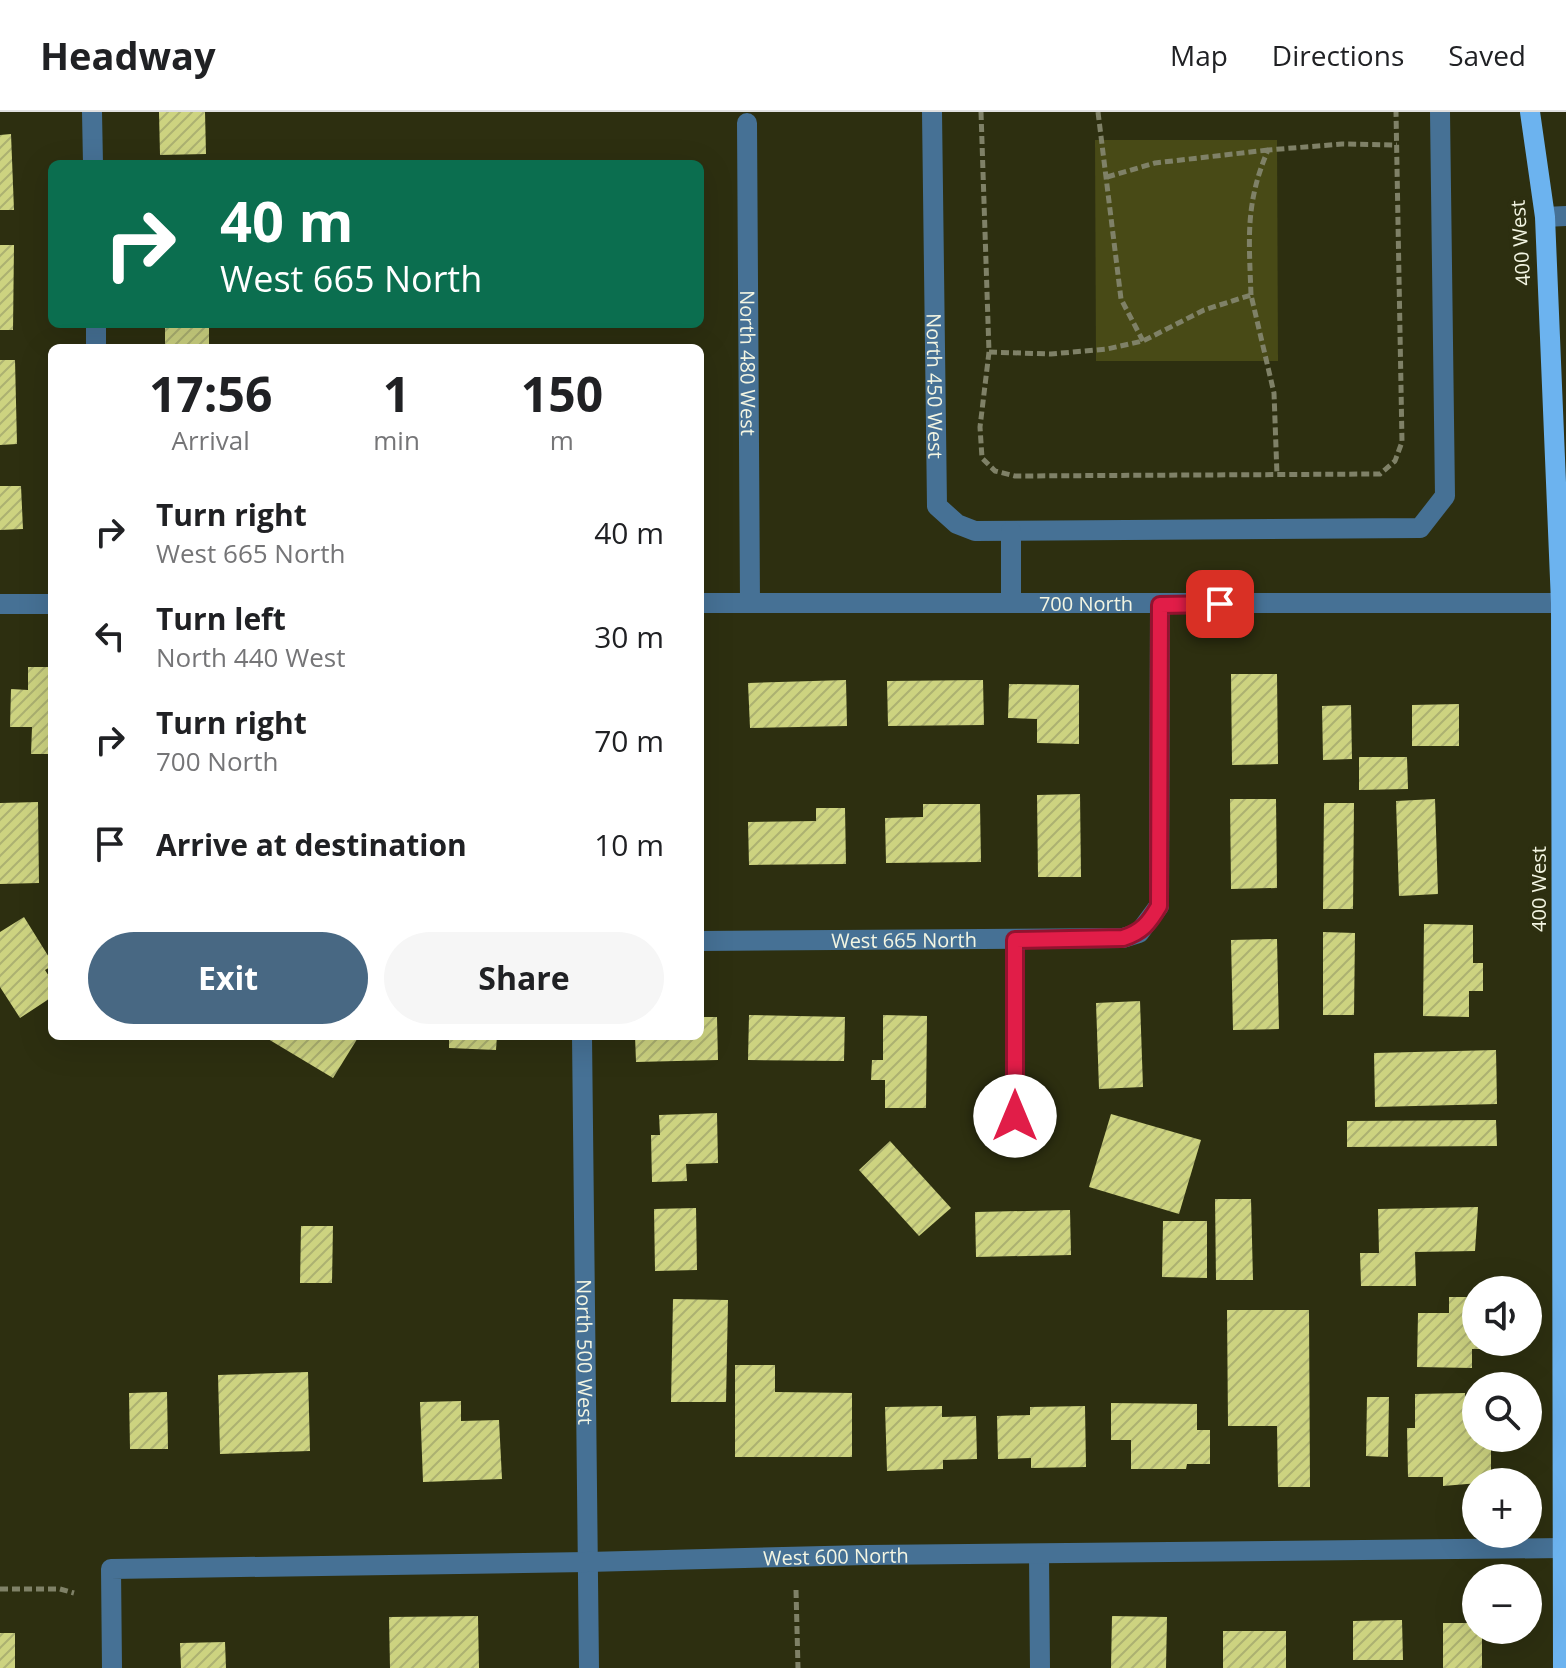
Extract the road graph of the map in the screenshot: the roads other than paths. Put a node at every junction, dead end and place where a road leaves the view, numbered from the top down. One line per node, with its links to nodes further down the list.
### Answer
1 (92, 112): 6 (street)
2 (932, 112): 9 (street, North 450 West)
3 (1440, 112): 9 (street)
4 (1530, 112): 8 (main road, 400 West)
5 (747, 123): 11 (street, North 480 West)
6 (93, 160)
7 (1566, 216): 8 (street)
8 (1545, 217): 13 (main road, 400 West)
9 (1011, 531): 12 (street)
10 (704, 603): 11 (street, 700 North)
11 (750, 603): 12 (street, 700 North)
12 (1011, 603): 16 (street, 700 North)
13 (1564, 603): 16 (street, 700 North); 21 (main road, 400 West)
14 (0, 604): 15 (street)
15 (48, 604)
16 (1160, 605): 17 (street, West 665 North)
17 (1015, 940): 18 (street, West 665 North); 20 (street)
18 (704, 941)
19 (582, 1040): 23 (street, North 500 West)
20 (1015, 1116)
21 (1562, 1548): 22 (street, West 600 North); 27 (main road, 400 West)
22 (1039, 1555): 23 (street, West 600 North); 26 (street)
23 (587, 1562): 24 (street, West 600 North); 25 (street, North 500 West)
24 (112, 1668)
25 (589, 1668)
26 (1040, 1668)
27 (1563, 1668)

